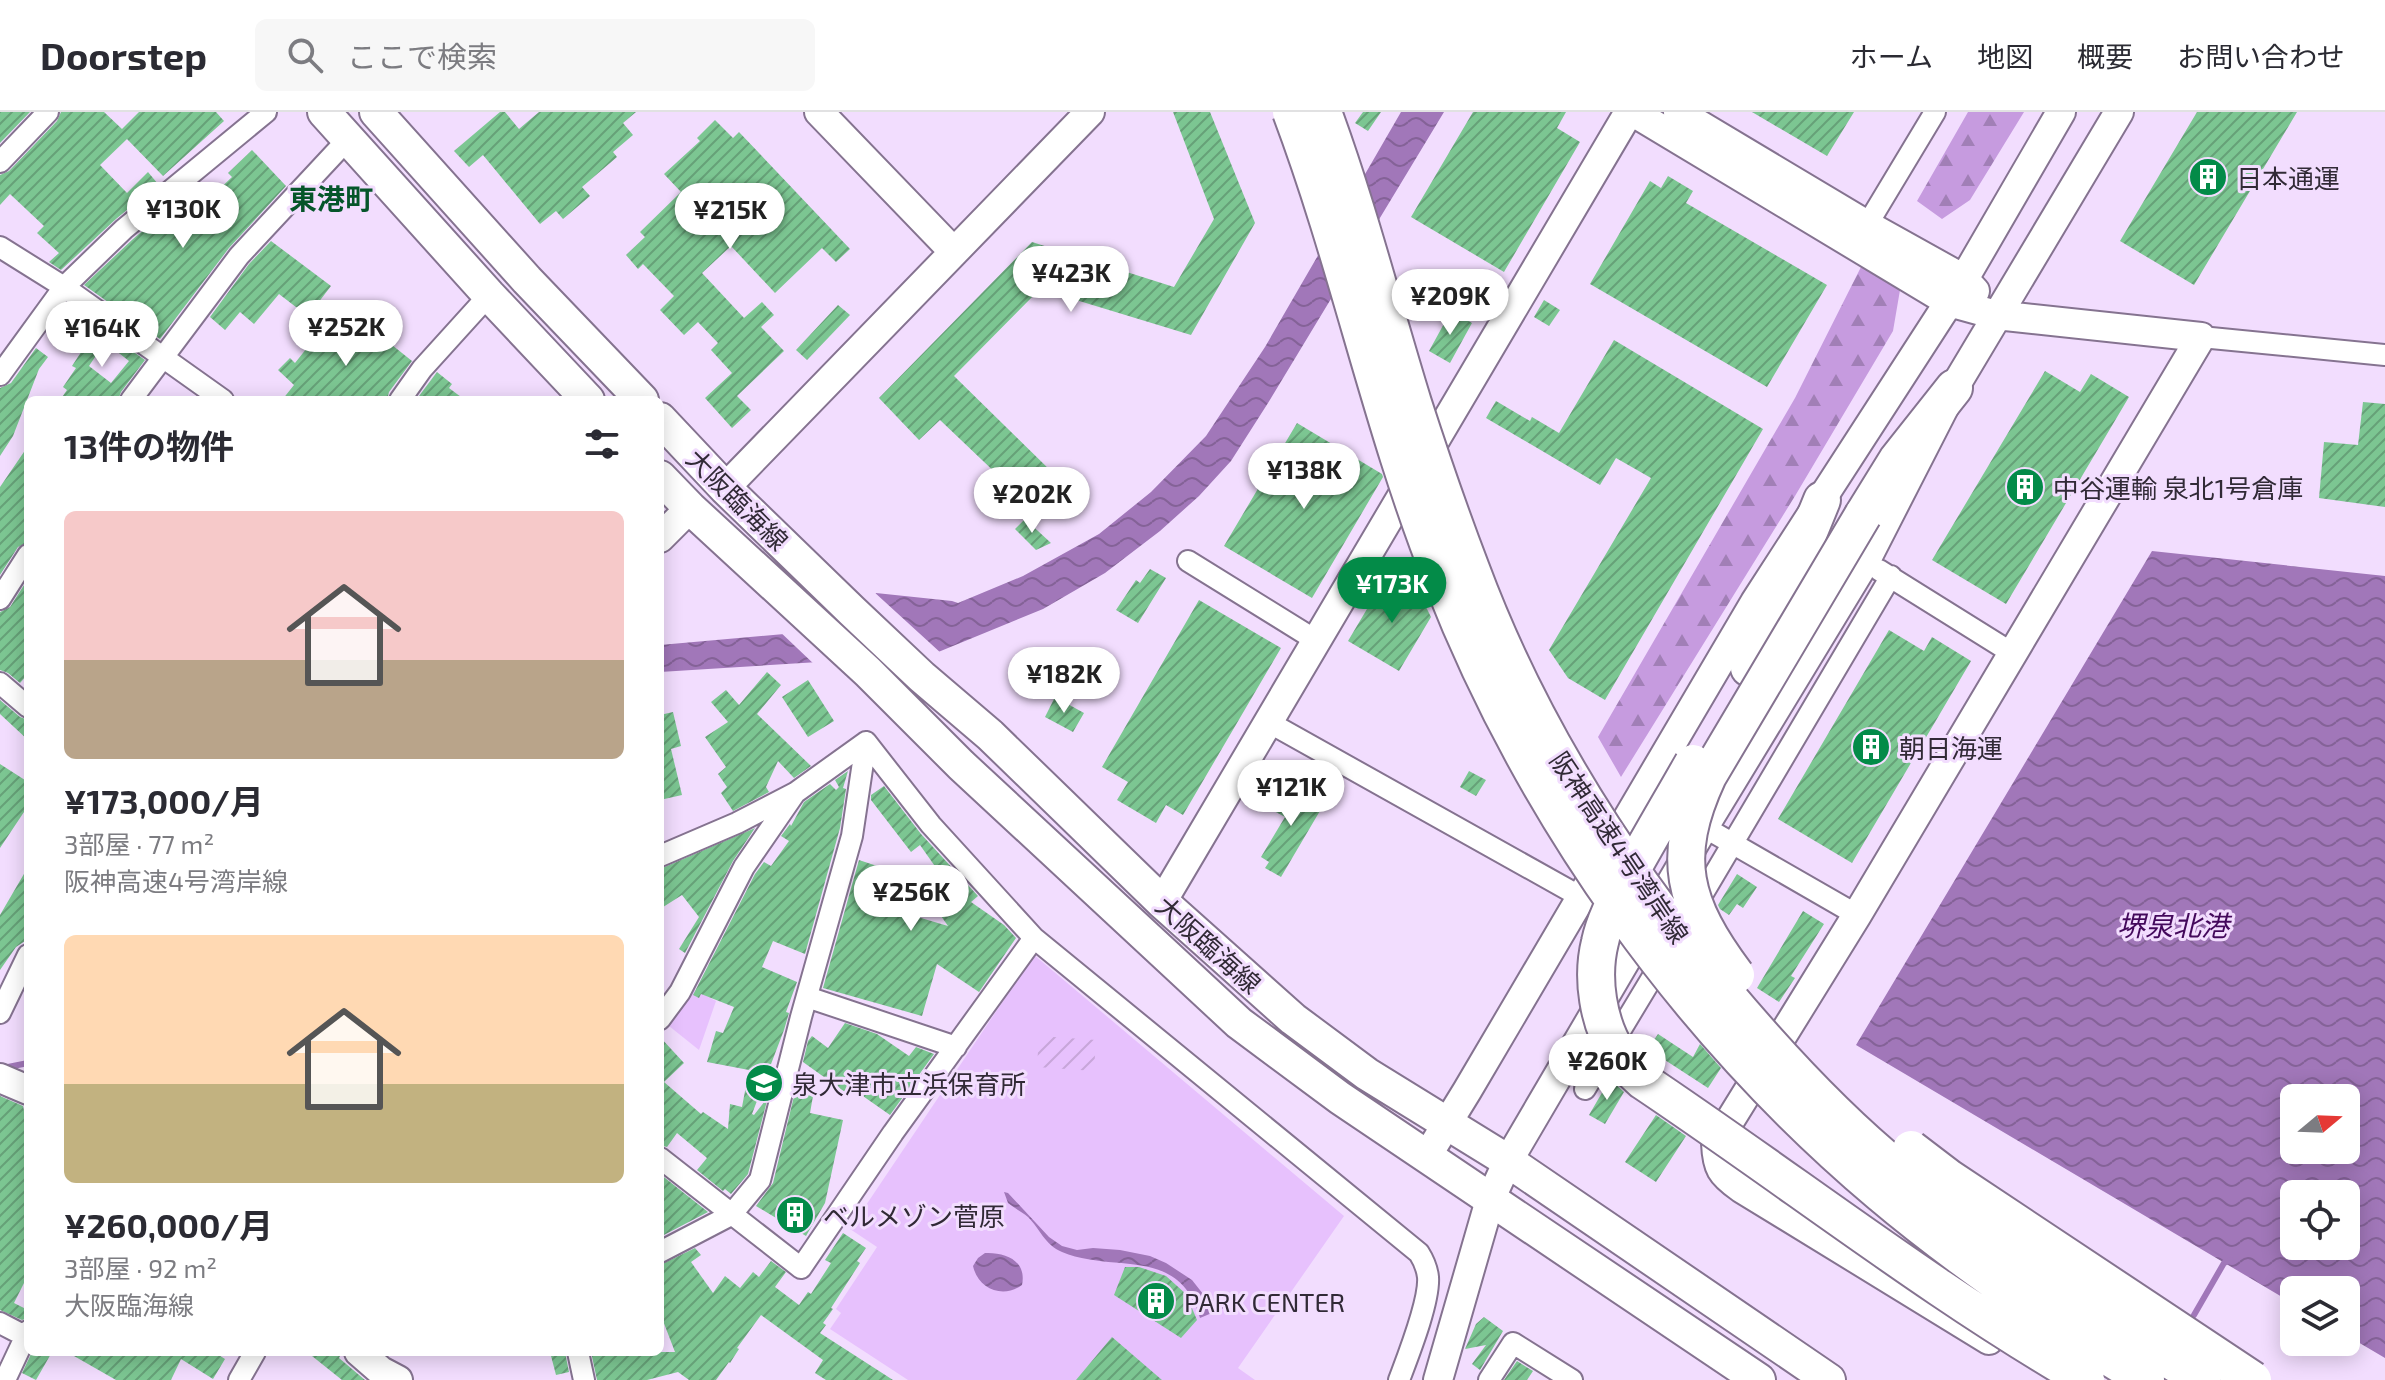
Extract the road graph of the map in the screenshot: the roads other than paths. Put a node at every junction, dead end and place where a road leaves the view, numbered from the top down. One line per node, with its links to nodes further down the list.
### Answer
1 (48, 112): 15 (street)
2 (266, 112): 19 (street)
3 (324, 112): 14 (main road)
4 (376, 112): 32 (main road)
5 (819, 112): 17 (street)
6 (1090, 112): 17 (street)
7 (1291, 112): 91 (highway, 阪神高速4号湾岸線, bridge)
8 (1323, 112): 92 (highway, 阪神高速4号湾岸線, bridge)
9 (1631, 112): 20 (street); 44 (street)
10 (1678, 112): 16 (street)
11 (1935, 112): 16 (street)
12 (2061, 112): 20 (street)
13 (2119, 112): 22 (street)
14 (348, 139): 21 (main road); 25 (street)
15 (0, 162)
16 (1867, 225): 20 (street)
17 (954, 252): 35 (street)
18 (4, 258): 19 (street)
19 (64, 287): 25 (street); 26 (street)
20 (1956, 291): 22 (street); 36 (street)
21 (489, 295): 30 (street); 31 (main road)
22 (1996, 315): 23 (street); 27 (street)
23 (2201, 337): 24 (street); 45 (street)
24 (2385, 355)
25 (161, 357): 28 (street); 29 (street)
26 (0, 375)
27 (1954, 388): 41 (street); 93 (highway, bridge)
28 (134, 396)
29 (217, 396)
30 (403, 396)
31 (584, 396)
32 (638, 396)
33 (664, 423): 35 (main road, 大阪臨海線)
34 (664, 481): 37 (main road, 大阪臨海線)
35 (725, 488): 55 (main road, 大阪臨海線)
36 (1822, 500): 54 (street); 90 (highway, bridge)
37 (690, 508): 38 (street); 67 (main road, 大阪臨海線)
38 (664, 534)
39 (24, 561): 43 (street)
40 (1188, 561): 44 (street)
41 (1865, 562): 42 (street); 51 (street)
42 (1891, 576): 45 (street); 52 (street)
43 (0, 599)
44 (1317, 641): 48 (street)
45 (2012, 653): 56 (street)
46 (0, 683): 47 (street)
47 (24, 695)
48 (1270, 723): 54 (street); 55 (street)
49 (866, 742): 50 (street); 57 (street); 59 (street)
50 (795, 793): 53 (street); 61 (street)
51 (1704, 827): 52 (street); 69 (street)
52 (1732, 843): 56 (street); 65 (street)
53 (664, 854)
54 (1581, 897): 66 (street)
55 (1162, 902): 66 (main road, 大阪臨海線)
56 (1857, 915): 89 (street)
57 (1034, 938): 62 (street); 83 (street)
58 (24, 963): 60 (street)
59 (807, 997): 62 (street); 71 (street)
60 (0, 1013)
61 (664, 1014)
62 (956, 1047): 71 (street)
63 (0, 1078): 64 (street)
64 (24, 1088)
65 (1585, 1089)
66 (1445, 1124): 67 (street); 69 (main road, 大阪臨海線)
67 (1427, 1156): 70 (main road, 大阪臨海線)
68 (664, 1161): 71 (street)
69 (1508, 1161): 70 (street); 88 (main road, 大阪臨海線)
70 (1490, 1200): 84 (street); 87 (main road, 大阪臨海線)
71 (731, 1215): 72 (street)
72 (664, 1250)
73 (0, 1323): 74 (street)
74 (24, 1333)
75 (24, 1340): 79 (street)
76 (253, 1356): 80 (street)
77 (364, 1356): 81 (street)
78 (579, 1356): 82 (street)
79 (5, 1380)
80 (239, 1380)
81 (398, 1380)
82 (584, 1380)
83 (1399, 1380)
84 (1438, 1380)
85 (1489, 1380): 86 (street)
86 (1572, 1380)
87 (1759, 1380)
88 (1829, 1380)
89 (2053, 1380)
90 (2086, 1380)
91 (2146, 1380)
92 (2202, 1380)
93 (2253, 1380)

